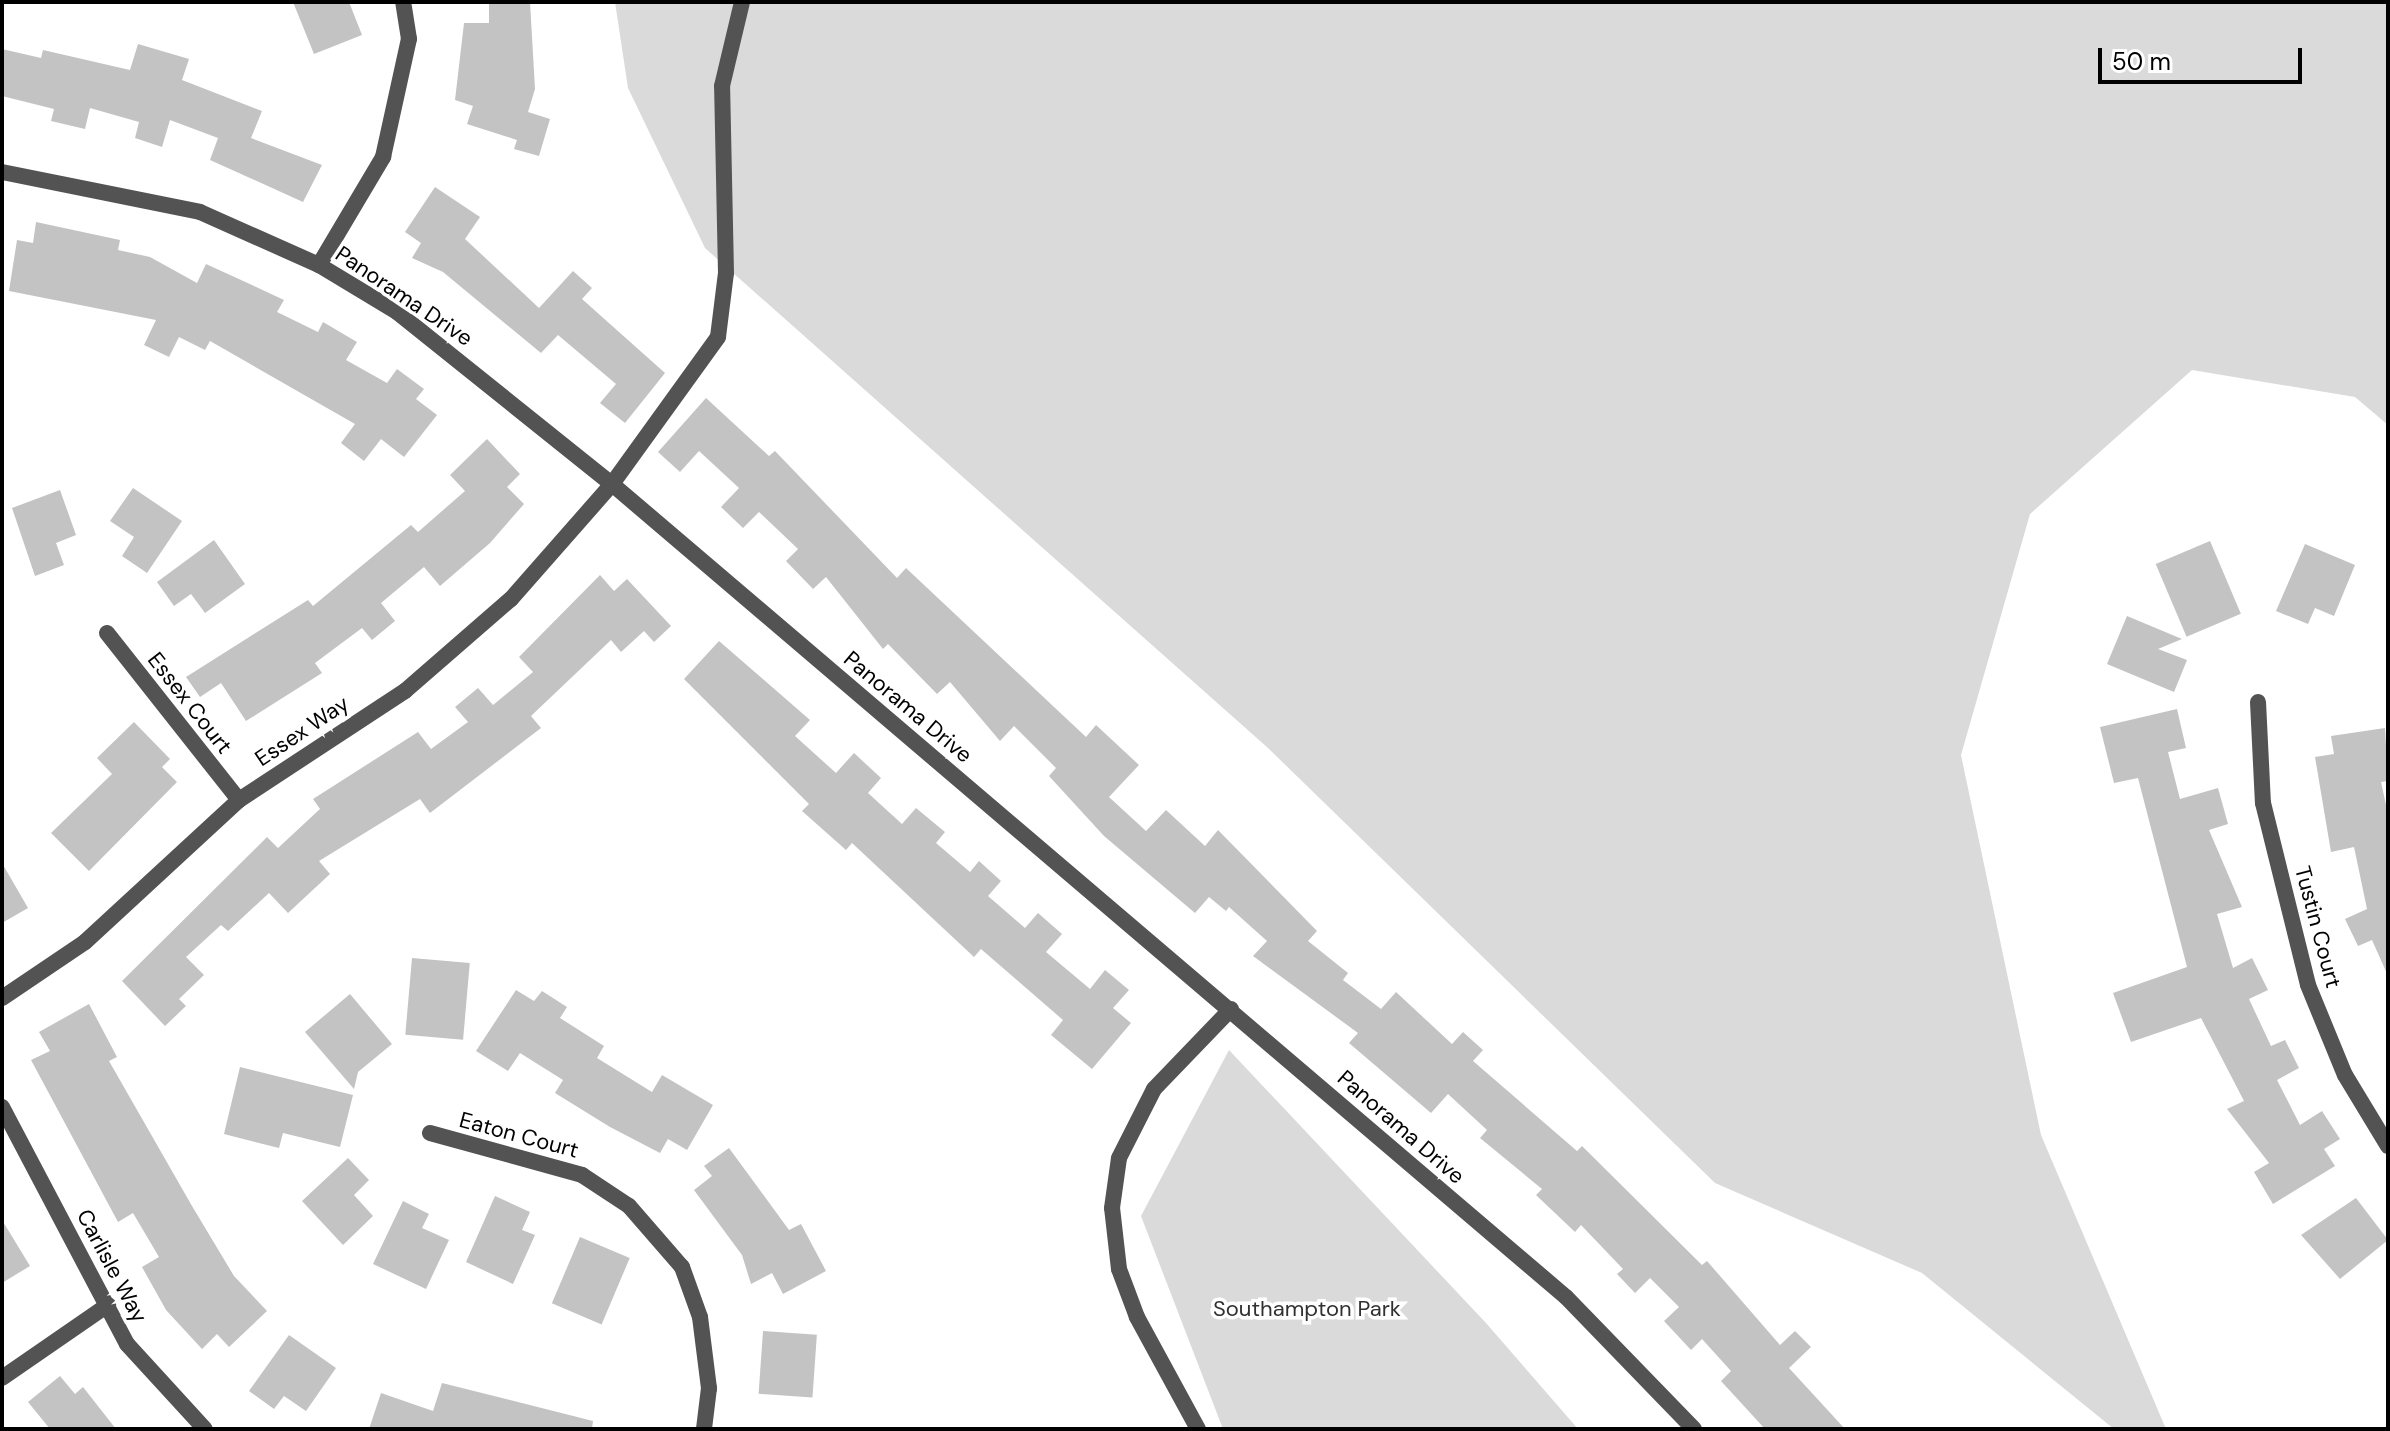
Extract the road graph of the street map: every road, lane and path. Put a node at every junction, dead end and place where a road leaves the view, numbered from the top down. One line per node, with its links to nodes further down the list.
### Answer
1 (403, 2): 4 (street)
2 (742, 2): 5 (street, Essex Way)
3 (2, 172): 4 (street, Panorama Drive)
4 (319, 265): 5 (street, Panorama Drive)
5 (612, 484): 8 (street, Essex Way); 10 (street, Panorama Drive)
6 (107, 633): 8 (street, Essex Court)
7 (2258, 702): 13 (street, Tustin Court)
8 (239, 800): 9 (street, Essex Way)
9 (2, 998)
10 (1231, 1009): 18 (street); 19 (street, Panorama Drive)
11 (2, 1107): 14 (street, Carlisle Way)
12 (430, 1133): 17 (street, Eaton Court)
13 (2388, 1146)
14 (108, 1305): 15 (street); 16 (street, Carlisle Way)
15 (2, 1378)
16 (205, 1429)
17 (704, 1429)
18 (1198, 1429)
19 (1694, 1429)

